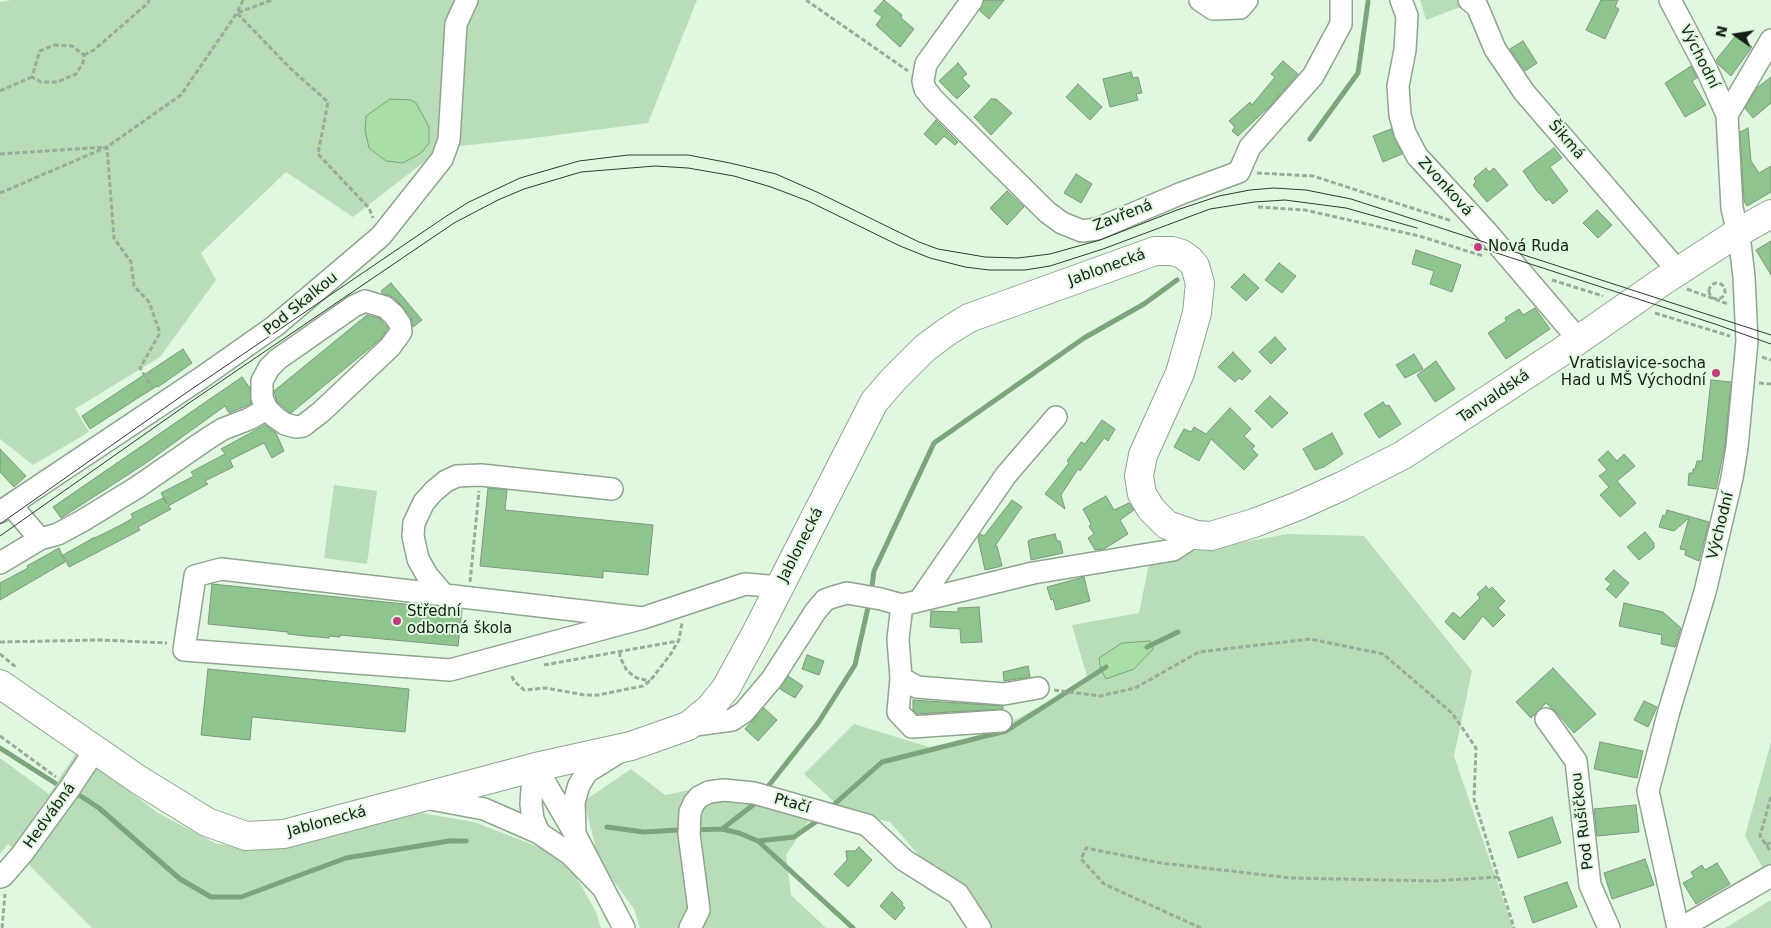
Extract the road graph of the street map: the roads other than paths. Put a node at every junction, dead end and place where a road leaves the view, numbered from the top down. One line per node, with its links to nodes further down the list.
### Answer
1 (467, 0): 18 (street, Pod Skalkou)
2 (972, 0): 5 (street, Zavřená)
3 (1200, 0): 4 (street)
4 (1247, 0)
5 (1341, 0)
6 (1401, 0): 14 (street, Zvonková)
7 (1469, 0): 13 (street, Šikmá)
8 (1670, 0): 10 (street, Východní)
9 (1771, 40): 10 (street, Východní)
10 (1727, 115): 12 (street, Východní)
11 (1771, 214): 12 (main road, Tanvaldská)
12 (1737, 233): 13 (main road, Tanvaldská); 45 (street, Východní)
13 (1680, 279): 14 (main road, Tanvaldská)
14 (1579, 340): 19 (main road, Tanvaldská)
15 (267, 409): 15 (street); 20 (street)
16 (1056, 417): 24 (street)
17 (612, 489): 23 (street)
18 (6, 509): 20 (street)
19 (1196, 535): 22 (main road, Jablonecká); 24 (street, Jablonecká)
20 (40, 539): 21 (street)
21 (0, 563)
22 (780, 587): 25 (street); 31 (main road, Jablonecká)
23 (444, 595): 25 (street); 25 (street)
24 (911, 603): 26 (street); 31 (street, Jablonecká)
25 (643, 618)
26 (901, 678): 28 (street); 30 (street)
27 (0, 684): 33 (main road, Jablonecká)
28 (1038, 688)
29 (1546, 719): 44 (street, Pod Rušičkou)
30 (1001, 722)
31 (688, 726): 32 (main road, Jablonecká)
32 (631, 746): 34 (main road, Jablonecká); 37 (street)
33 (95, 750): 35 (main road, Jablonecká); 39 (street, Hedvábná)
34 (536, 767): 35 (main road, Jablonecká); 36 (street); 37 (street)
35 (420, 797): 36 (street)
36 (539, 833): 40 (street)
37 (575, 834): 40 (street)
38 (1771, 876): 45 (street)
39 (2, 886)
40 (602, 887): 41 (street)
41 (624, 928)
42 (690, 928): 43 (street, Ptačí)
43 (980, 928)
44 (1609, 928)
45 (1680, 928)

